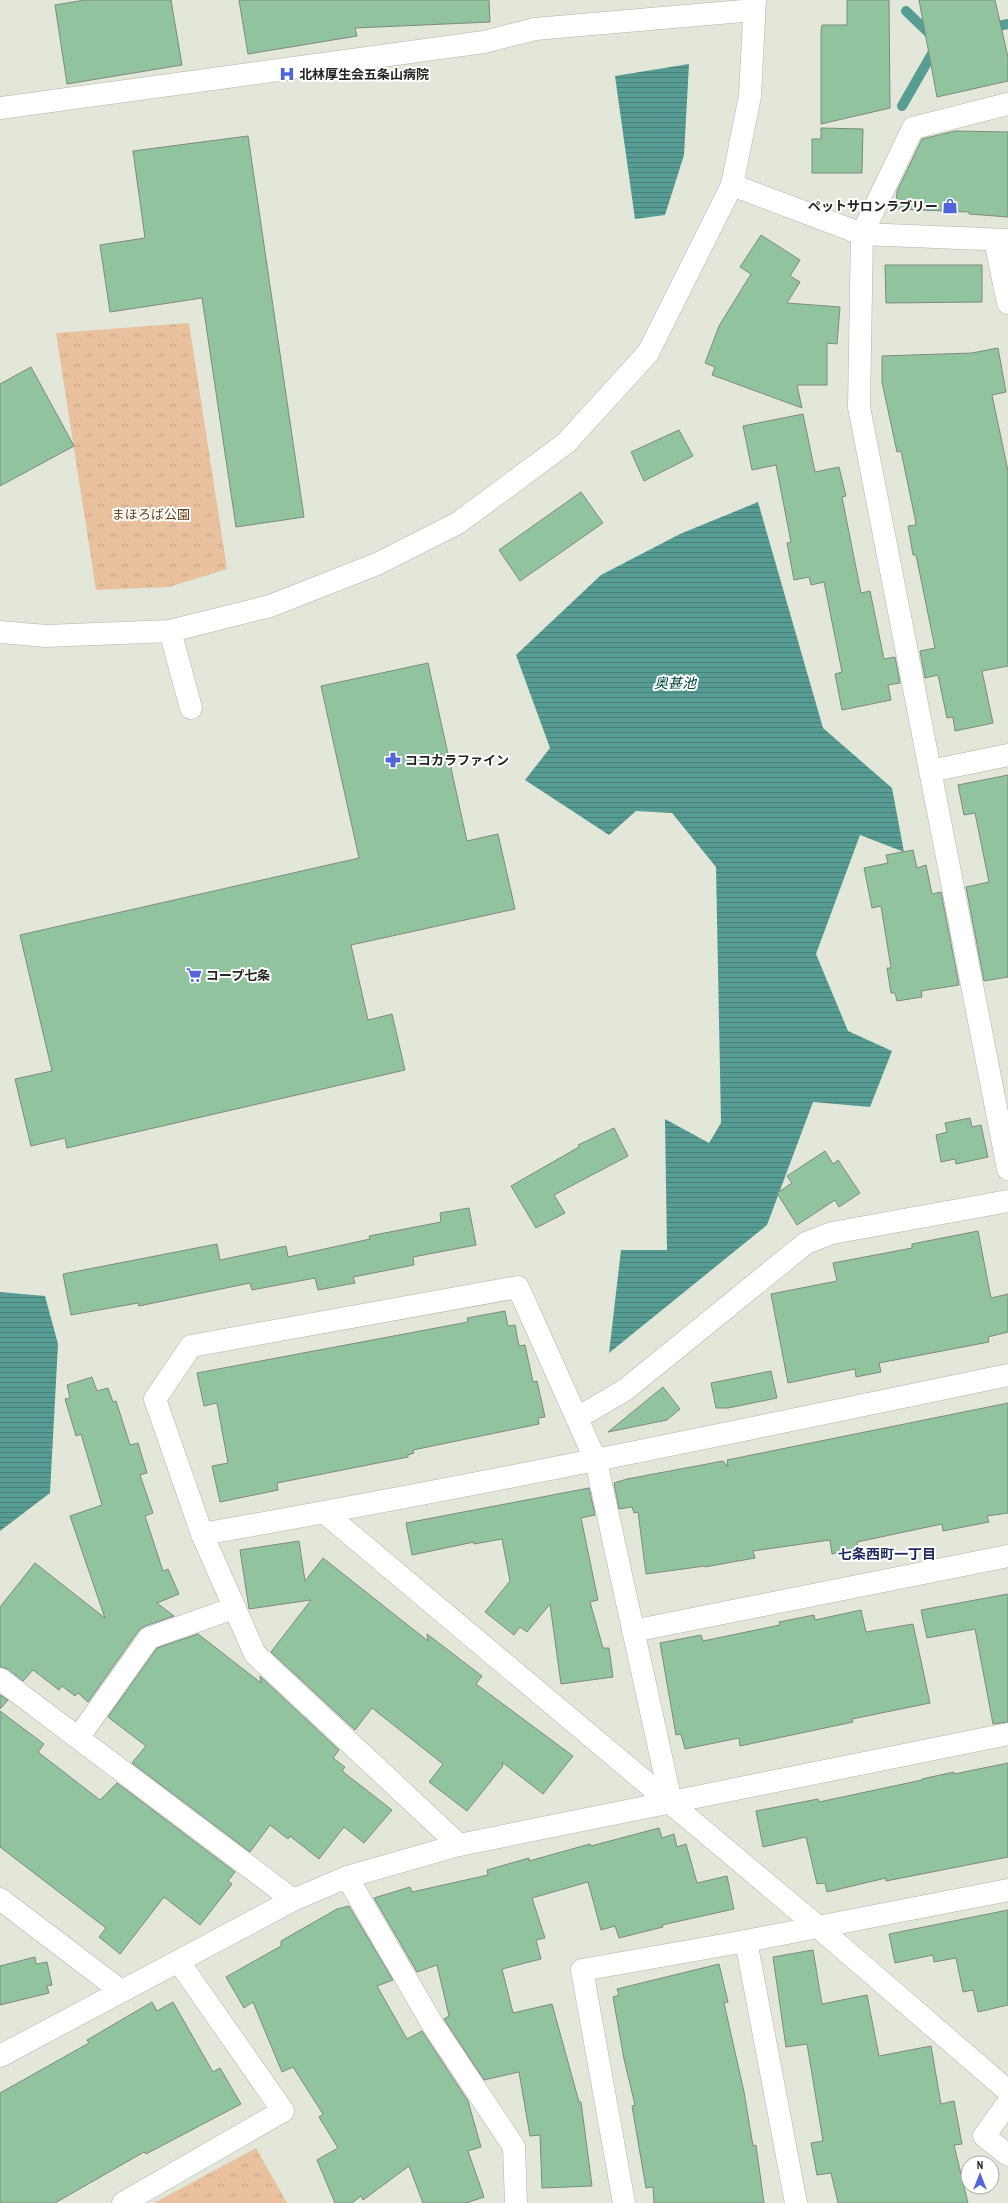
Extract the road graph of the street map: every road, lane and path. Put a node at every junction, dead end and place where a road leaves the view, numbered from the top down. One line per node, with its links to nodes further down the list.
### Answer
1 (754, 5): 3 (street); 4 (street)
2 (1008, 104): 5 (street)
3 (0, 108)
4 (732, 185): 5 (street); 8 (street)
5 (862, 234): 6 (street); 12 (street)
6 (1001, 240): 7 (street)
7 (1008, 303)
8 (170, 631): 9 (street); 10 (street)
9 (0, 632)
10 (192, 708)
11 (1008, 755): 12 (street)
12 (930, 771): 13 (street)
13 (1008, 1169)
14 (1008, 1201): 16 (street)
15 (1008, 1375): 17 (street)
16 (577, 1418): 17 (street); 19 (street)
17 (596, 1461): 18 (street); 22 (street)
18 (325, 1513): 19 (street); 26 (street)
19 (202, 1534): 21 (street)
20 (1008, 1556): 22 (street)
21 (234, 1608): 25 (street); 27 (street)
22 (633, 1631): 26 (street)
23 (0, 1679): 25 (street)
24 (1008, 1734): 26 (street)
25 (78, 1738): 31 (street)
26 (670, 1802): 27 (street); 32 (street)
27 (459, 1845): 28 (street)
28 (347, 1877): 31 (street); 41 (street)
29 (1008, 1890): 32 (street)
30 (0, 1899): 35 (street)
31 (293, 1900): 34 (street)
32 (817, 1926): 33 (street); 37 (street)
33 (746, 1941): 42 (street); 43 (street)
34 (179, 1962): 35 (street); 40 (street)
35 (121, 1991): 36 (street)
36 (0, 2056)
37 (1008, 2091)
38 (1008, 2103): 39 (street)
39 (1008, 2155)
40 (123, 2203)
41 (516, 2203)
42 (624, 2203)
43 (796, 2203)

